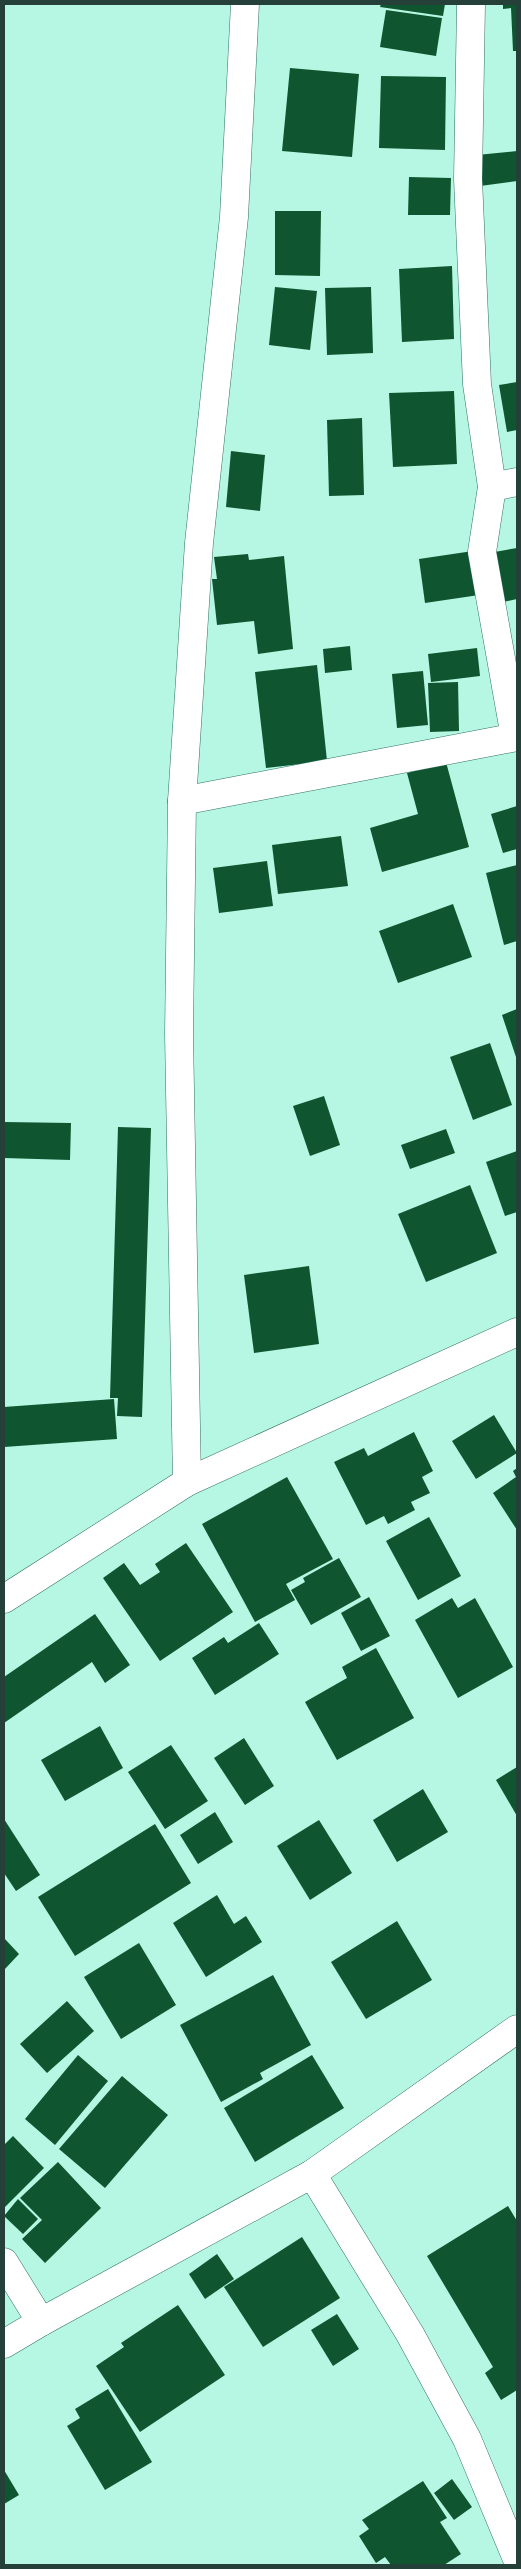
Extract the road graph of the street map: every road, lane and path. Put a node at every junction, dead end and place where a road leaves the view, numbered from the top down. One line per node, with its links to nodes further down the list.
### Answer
1 (245, 4): 5 (street)
2 (471, 4): 3 (street)
3 (505, 484): 4 (street)
4 (516, 737): 5 (street)
5 (182, 801): 7 (street)
6 (515, 1336): 7 (street)
7 (187, 1482): 8 (street)
8 (4, 1599)
9 (517, 2029): 10 (street)
10 (312, 2174): 12 (street); 14 (street)
11 (4, 2262): 12 (street)
12 (41, 2322): 13 (street)
13 (4, 2344)
14 (517, 2559)

